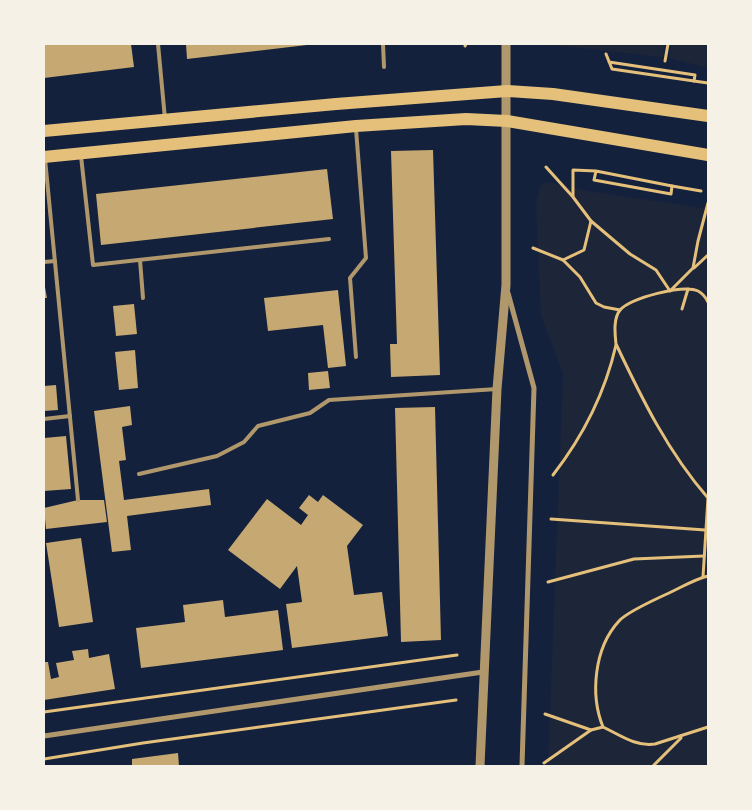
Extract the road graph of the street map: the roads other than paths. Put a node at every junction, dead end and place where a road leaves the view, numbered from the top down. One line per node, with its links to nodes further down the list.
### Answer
1 (158, 44): 7 (lane)
2 (382, 44): 4 (lane)
3 (506, 44): 5 (street)
4 (384, 67)
5 (507, 91): 6 (main road); 7 (main road); 8 (street)
6 (708, 116)
7 (166, 120): 10 (main road)
8 (507, 121): 9 (main road); 12 (main road); 18 (street)
9 (356, 126): 11 (main road); 20 (lane)
10 (44, 131)
11 (80, 154): 13 (main road); 15 (lane)
12 (708, 155)
13 (44, 157): 16 (lane)
14 (329, 239): 15 (lane)
15 (140, 260): 19 (lane)
16 (55, 261): 17 (lane); 22 (lane)
17 (44, 262)
18 (506, 285): 21 (street); 29 (street)
19 (144, 298)
20 (356, 357)
21 (498, 389): 24 (lane); 26 (street)
22 (70, 416): 23 (lane); 25 (lane)
23 (44, 419)
24 (139, 474)
25 (78, 500)
26 (484, 672): 27 (street); 28 (street)
27 (44, 736)
28 (480, 766)
29 (522, 766)

